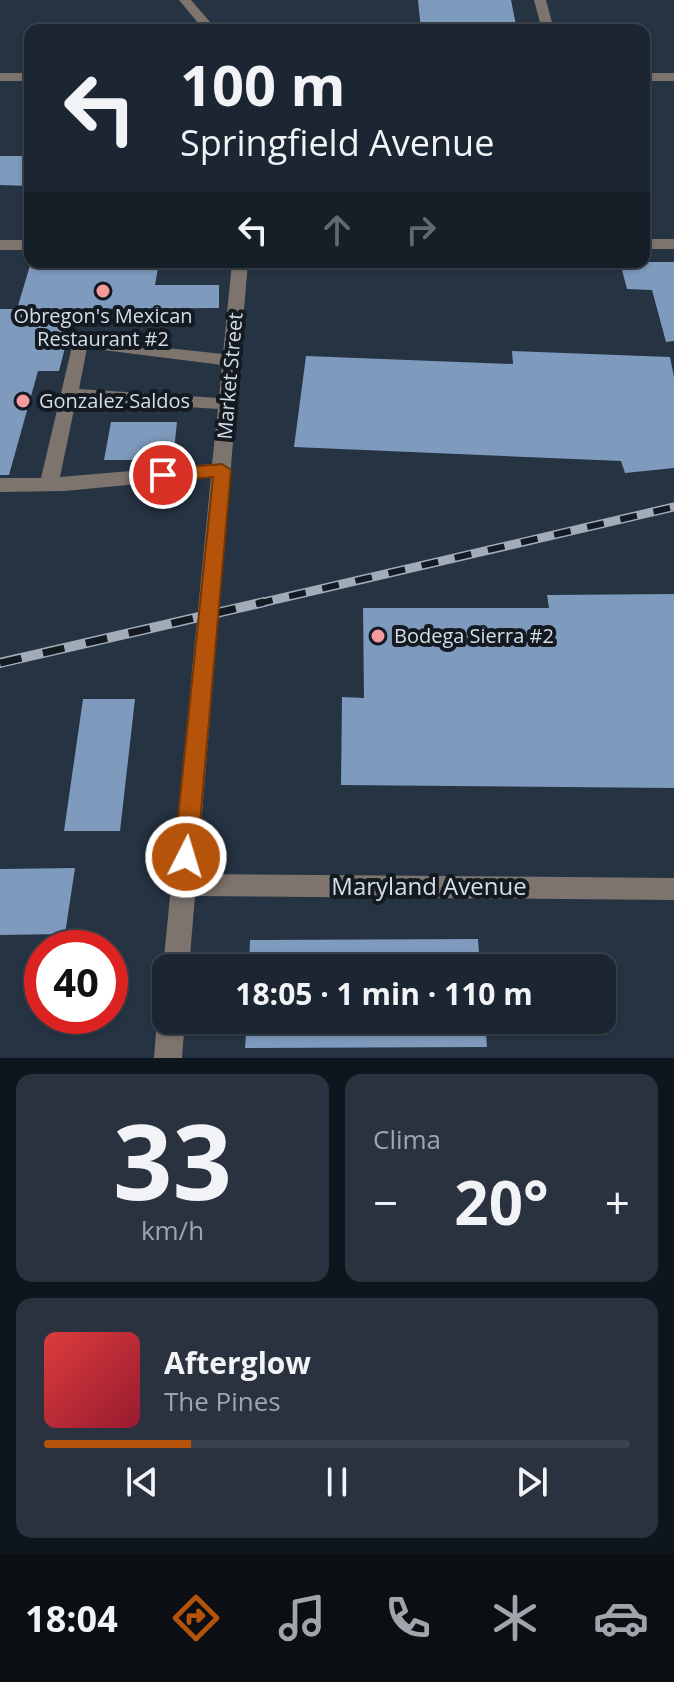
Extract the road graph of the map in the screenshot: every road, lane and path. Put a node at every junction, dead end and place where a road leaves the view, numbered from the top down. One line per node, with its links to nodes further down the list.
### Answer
1 (185, 0): 3 (street)
2 (540, 0): 4 (street)
3 (206, 24)
4 (546, 24)
5 (0, 77): 6 (street)
6 (24, 77)
7 (650, 77): 8 (street)
8 (674, 77)
9 (650, 244): 10 (street)
10 (674, 244)
11 (0, 245): 12 (street)
12 (24, 245)
13 (240, 268): 14 (street, Market Street)
14 (232, 361): 15 (street); 16 (street, Market Street)
15 (70, 394): 16 (street); 18 (street)
16 (228, 404): 17 (street, Market Street)
17 (222, 470): 18 (street); 20 (street, Market Street)
18 (49, 484): 19 (street)
19 (0, 485)
20 (183, 885): 21 (street, Maryland Avenue); 22 (street, Market Street)
21 (674, 889)
22 (177, 954)
23 (170, 1034): 24 (street)
24 (168, 1058)

